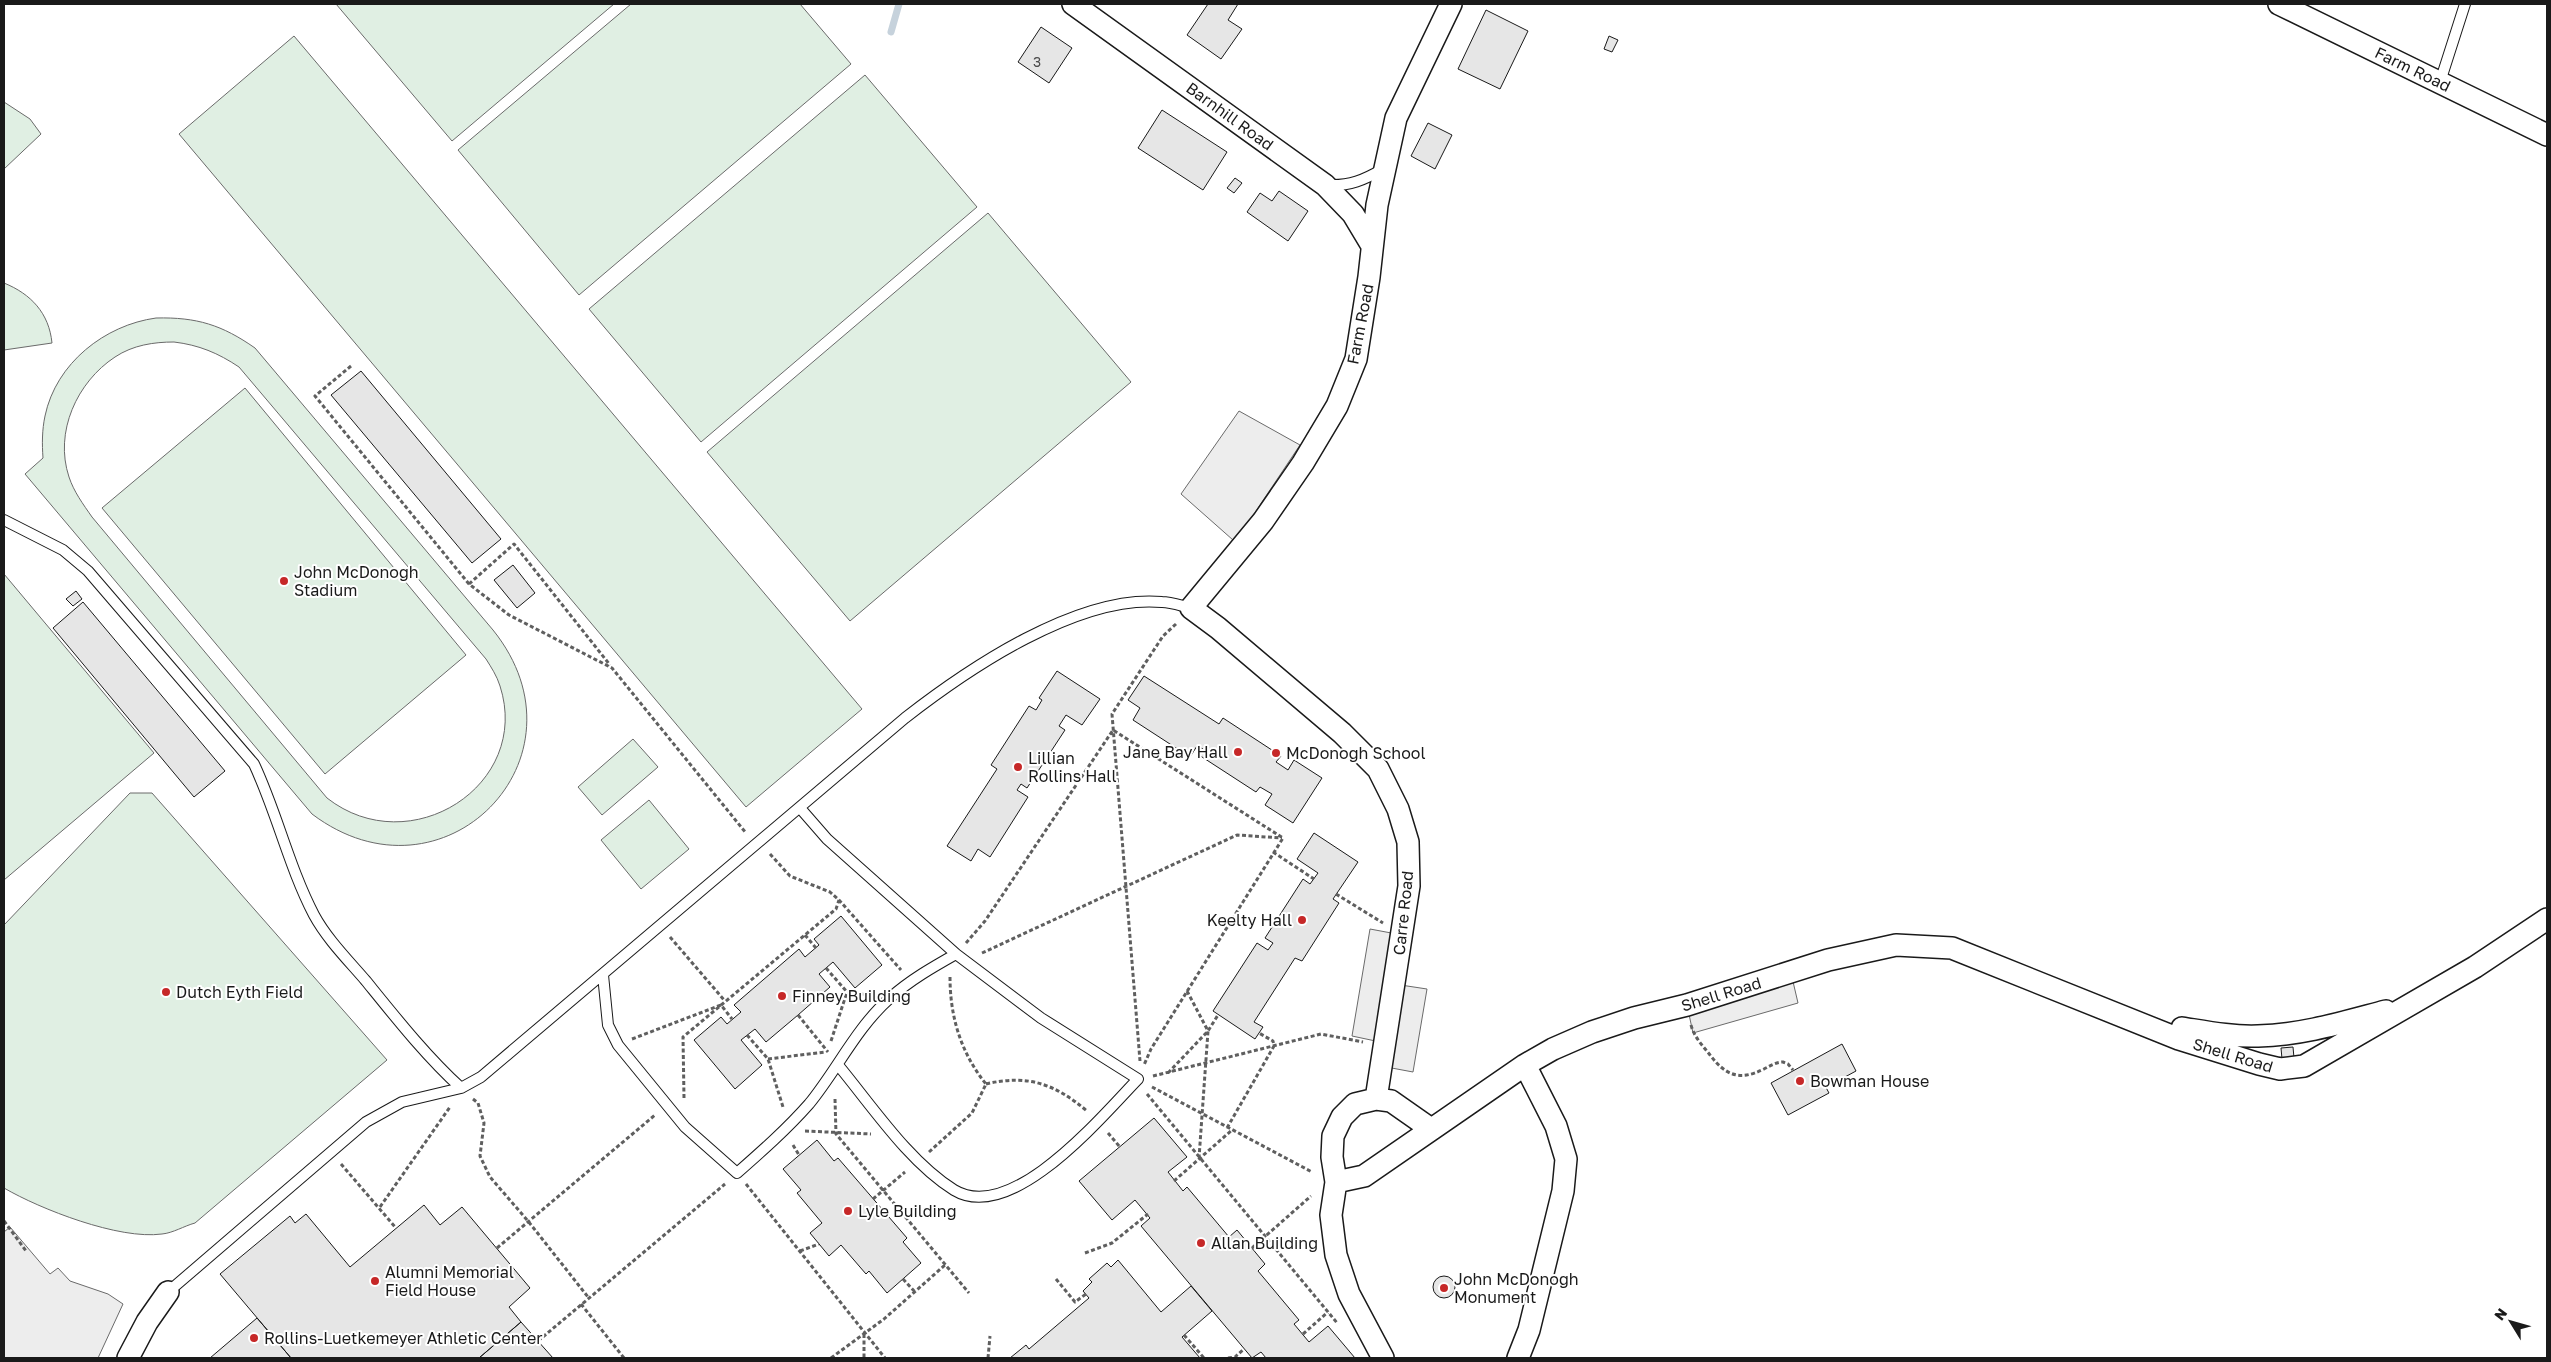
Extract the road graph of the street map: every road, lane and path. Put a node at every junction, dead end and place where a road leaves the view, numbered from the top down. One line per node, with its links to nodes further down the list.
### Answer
1 (1073, 4): 8 (street, Barnhill Road)
2 (1451, 4): 7 (street, Farm Road)
3 (2279, 4): 5 (street, Farm Road)
4 (2465, 4): 5 (lane)
5 (2440, 82): 6 (street, Farm Road)
6 (2547, 135)
7 (1384, 169): 8 (lane); 9 (street, Farm Road)
8 (1325, 185): 9 (street, Barnhill Road)
9 (1371, 244): 13 (street, Farm Road)
10 (351, 366): 12 (path)
11 (4, 520): 58 (lane)
12 (469, 584): 14 (path); 14 (path)
13 (1191, 608): 15 (path); 16 (lane); 27 (street, Carre Road)
14 (612, 668): 18 (path)
15 (1113, 730): 17 (path); 21 (path); 29 (path)
16 (800, 808): 18 (lane); 29 (lane)
17 (1283, 838): 19 (path); 21 (path)
18 (758, 843): 23 (path); 25 (lane)
19 (1273, 852): 20 (path); 33 (path)
20 (1314, 879)
21 (1126, 886): 29 (path); 56 (path)
22 (1336, 894): 27 (path)
23 (839, 900): 26 (path); 32 (path)
24 (2547, 919): 39 (street, Shell Road)
25 (660, 926): 31 (lane); 36 (path)
26 (805, 935): 28 (path); 36 (path)
27 (1402, 935): 48 (street, Carre Road)
28 (816, 948)
29 (956, 954): 32 (lane); 56 (lane); 57 (path)
30 (826, 968): 34 (path)
31 (603, 975): 46 (lane); 58 (lane)
32 (911, 982): 35 (lane)
33 (1187, 991): 44 (path); 56 (path)
34 (847, 992): 35 (path); 49 (path)
35 (890, 998): 52 (lane)
36 (725, 1001): 37 (path)
37 (721, 1005): 43 (path); 46 (path); 63 (path)
38 (1687, 1005): 42 (street, Shell Road); 53 (street, Shell Road); 54 (path)
39 (2408, 1005): 42 (street, Shell Road); 42 (street, Shell Road)
40 (798, 1015): 49 (path)
41 (1218, 1015): 44 (path)
42 (2135, 1019)
43 (732, 1020)
44 (1208, 1031): 51 (path); 55 (path)
45 (1259, 1033): 47 (path)
46 (618, 1045): 60 (lane)
47 (1274, 1046): 48 (path); 51 (path); 64 (path)
48 (1384, 1046): 59 (street, Carre Road)
49 (828, 1052): 50 (path); 52 (path)
50 (768, 1059)
51 (1208, 1064): 55 (path); 61 (path)
52 (838, 1065): 69 (lane); 70 (lane); 73 (path)
53 (1525, 1065): 65 (street, Shell Road); 114 (street)
54 (1793, 1070)
55 (1168, 1074): 56 (path)
56 (1138, 1079): 61 (path); 62 (lane); 68 (path)
57 (986, 1084): 62 (path); 69 (path)
58 (462, 1088): 67 (lane); 75 (path); 78 (path)
59 (1376, 1099): 65 (street); 72 (street)
60 (667, 1105): 63 (lane); 78 (path)
61 (1203, 1115): 64 (path); 68 (path)
62 (1098, 1120): 69 (lane)
63 (685, 1127): 70 (lane)
64 (1227, 1128): 66 (path)
65 (1431, 1128): 72 (street, Shell Road)
66 (1232, 1130): 68 (path); 72 (path)
67 (331, 1152): 75 (path); 90 (lane)
68 (1199, 1159): 71 (path); 80 (path)
69 (919, 1160): 73 (path)
70 (737, 1173): 85 (path); 95 (path)
71 (1174, 1180)
72 (1336, 1182): 80 (path); 94 (street)
73 (883, 1190): 74 (path); 87 (path)
74 (873, 1199)
75 (380, 1207): 79 (path)
76 (1148, 1214): 86 (path)
77 (4, 1221): 84 (path)
78 (528, 1221): 82 (path); 95 (path)
79 (396, 1228)
80 (1265, 1237): 83 (path); 97 (path)
81 (819, 1244): 85 (path)
82 (497, 1248)
83 (1252, 1248)
84 (26, 1251)
85 (800, 1251): 99 (path)
86 (1085, 1253)
87 (946, 1265): 91 (path); 92 (path)
88 (903, 1279): 91 (path)
89 (1056, 1279): 93 (path)
90 (168, 1292): 105 (street)
91 (915, 1292): 99 (path)
92 (968, 1293)
93 (1086, 1294)
94 (1349, 1294): 97 (path); 113 (street)
95 (588, 1297): 96 (path)
96 (581, 1304): 103 (path); 106 (path)
97 (1328, 1312): 98 (path); 100 (path)
98 (1341, 1327)
99 (864, 1332): 107 (path); 108 (path); 109 (path)
100 (1303, 1334)
101 (1184, 1335): 111 (path)
102 (990, 1336): 110 (path)
103 (538, 1341)
104 (1244, 1349): 112 (path)
105 (128, 1358)
106 (624, 1358)
107 (831, 1358)
108 (864, 1358)
109 (886, 1358)
110 (988, 1358)
111 (1204, 1358)
112 (1228, 1358)
113 (1383, 1358)
114 (1518, 1358)

